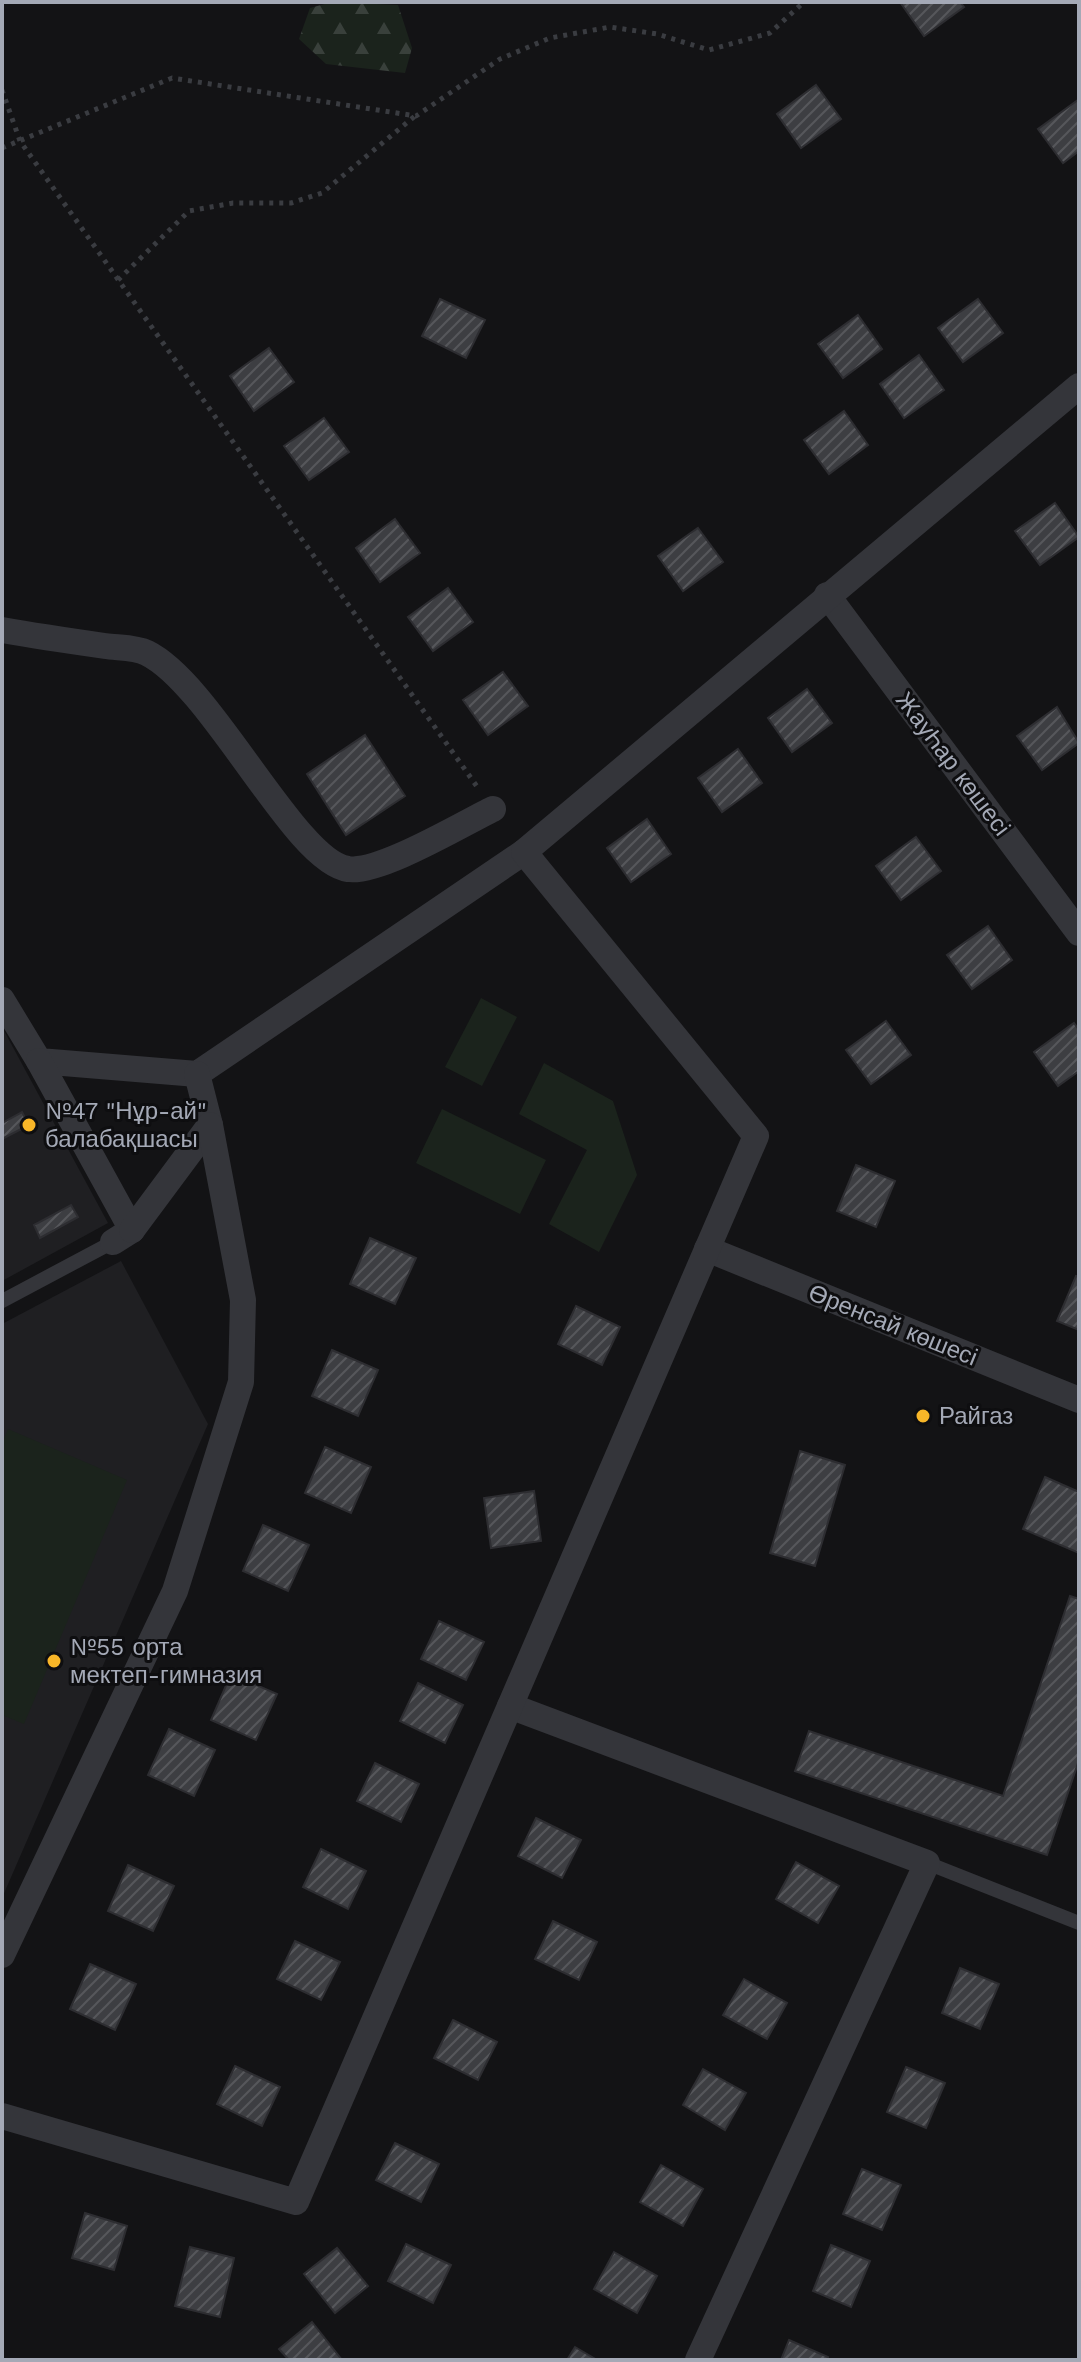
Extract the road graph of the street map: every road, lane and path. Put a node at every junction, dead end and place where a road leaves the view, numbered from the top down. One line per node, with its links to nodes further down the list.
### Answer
1 (804, 2): 3 (path)
2 (2, 90): 4 (path)
3 (416, 116): 4 (path); 6 (path)
4 (20, 141): 5 (path); 6 (path)
5 (2, 148)
6 (118, 280): 10 (path)
7 (1079, 386): 8 (street)
8 (827, 595): 11 (street); 12 (street, ЖауҺар көшесі)
9 (2, 630): 10 (street)
10 (493, 809)
11 (524, 852): 15 (street); 18 (street)
12 (1079, 933)
13 (2, 1000): 14 (street)
14 (39, 1061): 15 (street); 17 (street)
15 (197, 1074): 16 (street)
16 (210, 1125): 17 (street); 24 (street)
17 (122, 1236): 19 (lane)
18 (707, 1249): 20 (street, Өренсай көшесі); 21 (street)
19 (2, 1301)
20 (1079, 1400)
21 (510, 1706): 22 (street); 25 (street)
22 (927, 1863): 23 (lane); 26 (street)
23 (1079, 1923)
24 (2, 1955)
25 (2, 2116)
26 (698, 2360)

